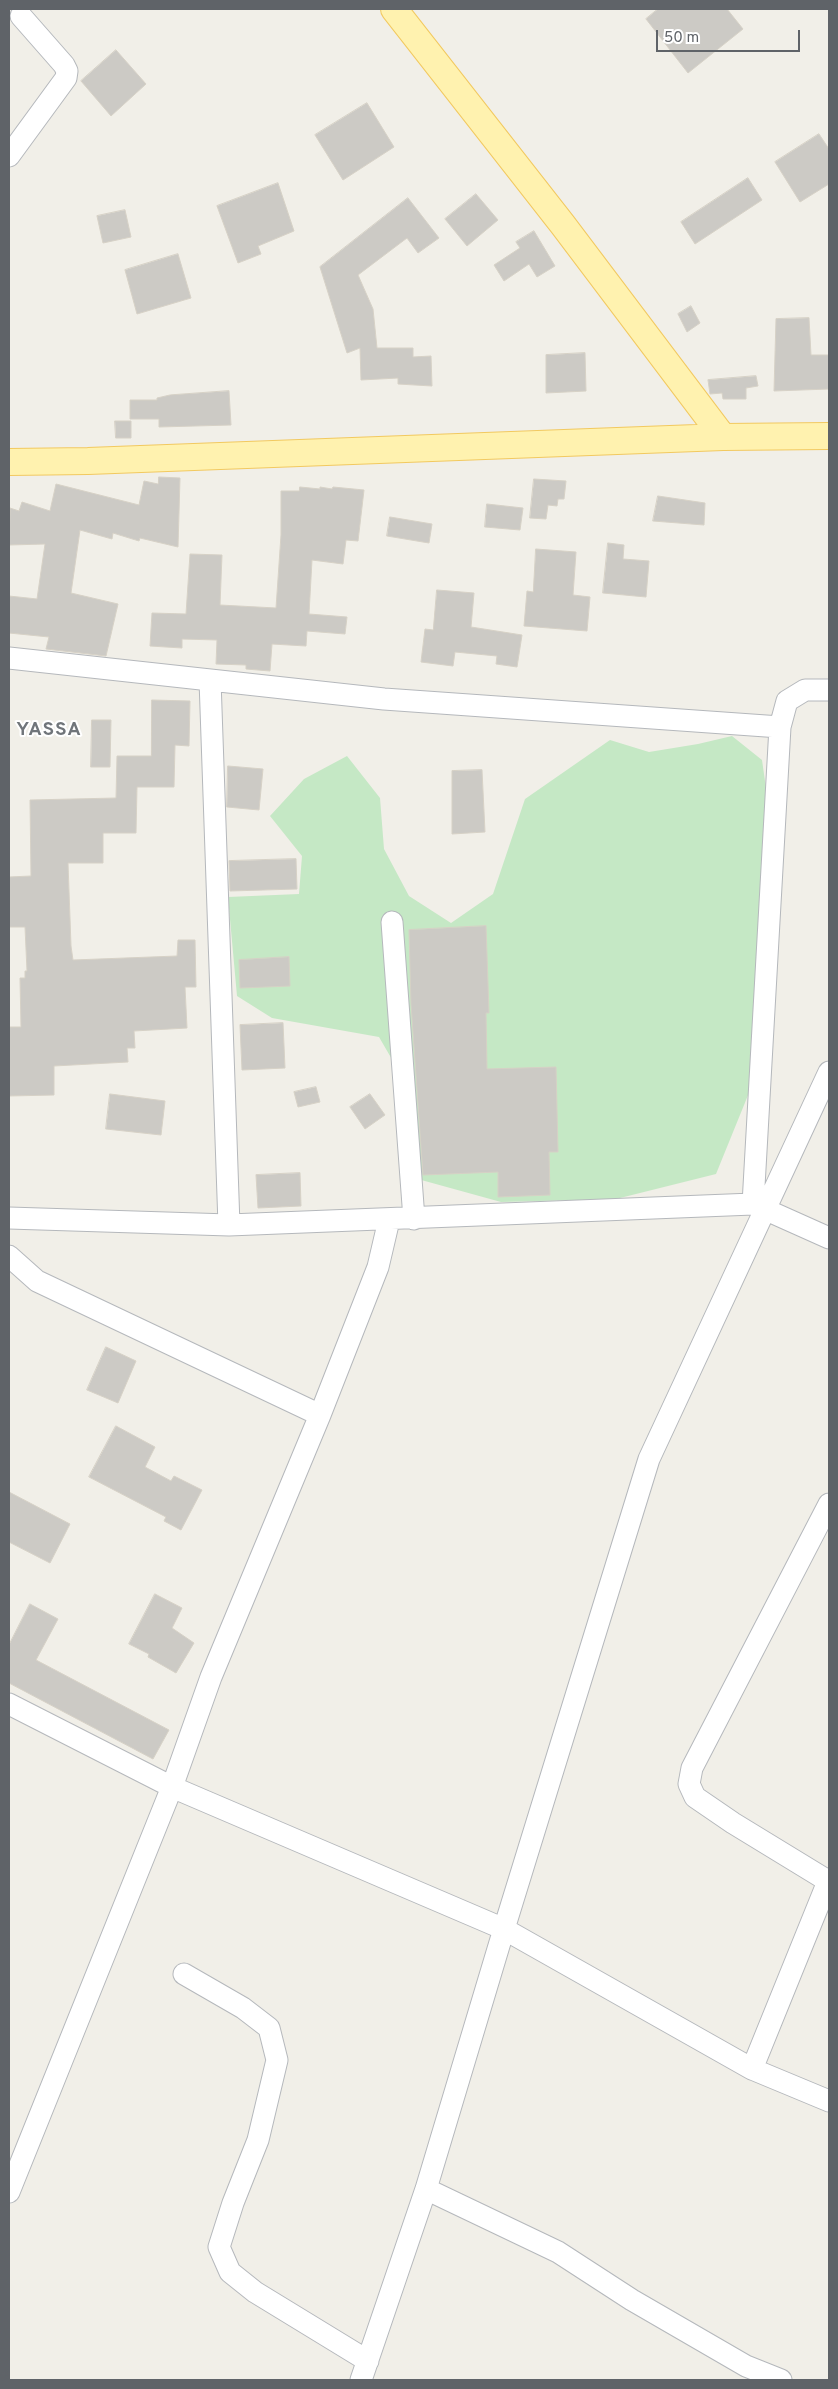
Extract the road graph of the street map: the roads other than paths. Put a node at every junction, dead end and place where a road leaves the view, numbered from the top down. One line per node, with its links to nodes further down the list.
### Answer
1 (394, 9): 5 (main road)
2 (20, 16): 3 (street)
3 (9, 156)
4 (829, 436): 5 (main road)
5 (723, 437): 6 (main road)
6 (9, 462)
7 (9, 658): 8 (street)
8 (210, 680): 10 (street); 17 (street)
9 (829, 690): 10 (street)
10 (780, 727): 13 (street)
11 (392, 922): 15 (street)
12 (829, 1072): 13 (street)
13 (760, 1206): 15 (street); 18 (street); 25 (street)
14 (9, 1218): 17 (street)
15 (414, 1219): 16 (street)
16 (389, 1220): 17 (street); 20 (street)
17 (230, 1225)
18 (829, 1238)
19 (9, 1256): 20 (street)
20 (320, 1415): 23 (street)
21 (829, 1504): 24 (street)
22 (9, 1704): 23 (street)
23 (172, 1787): 25 (street); 30 (street)
24 (829, 1880): 27 (street)
25 (504, 1929): 27 (street); 29 (street)
26 (184, 1974): 31 (street)
27 (752, 2069): 28 (street)
28 (829, 2101)
29 (426, 2189): 31 (street); 32 (street)
30 (9, 2192)
31 (365, 2371)
32 (781, 2380)

